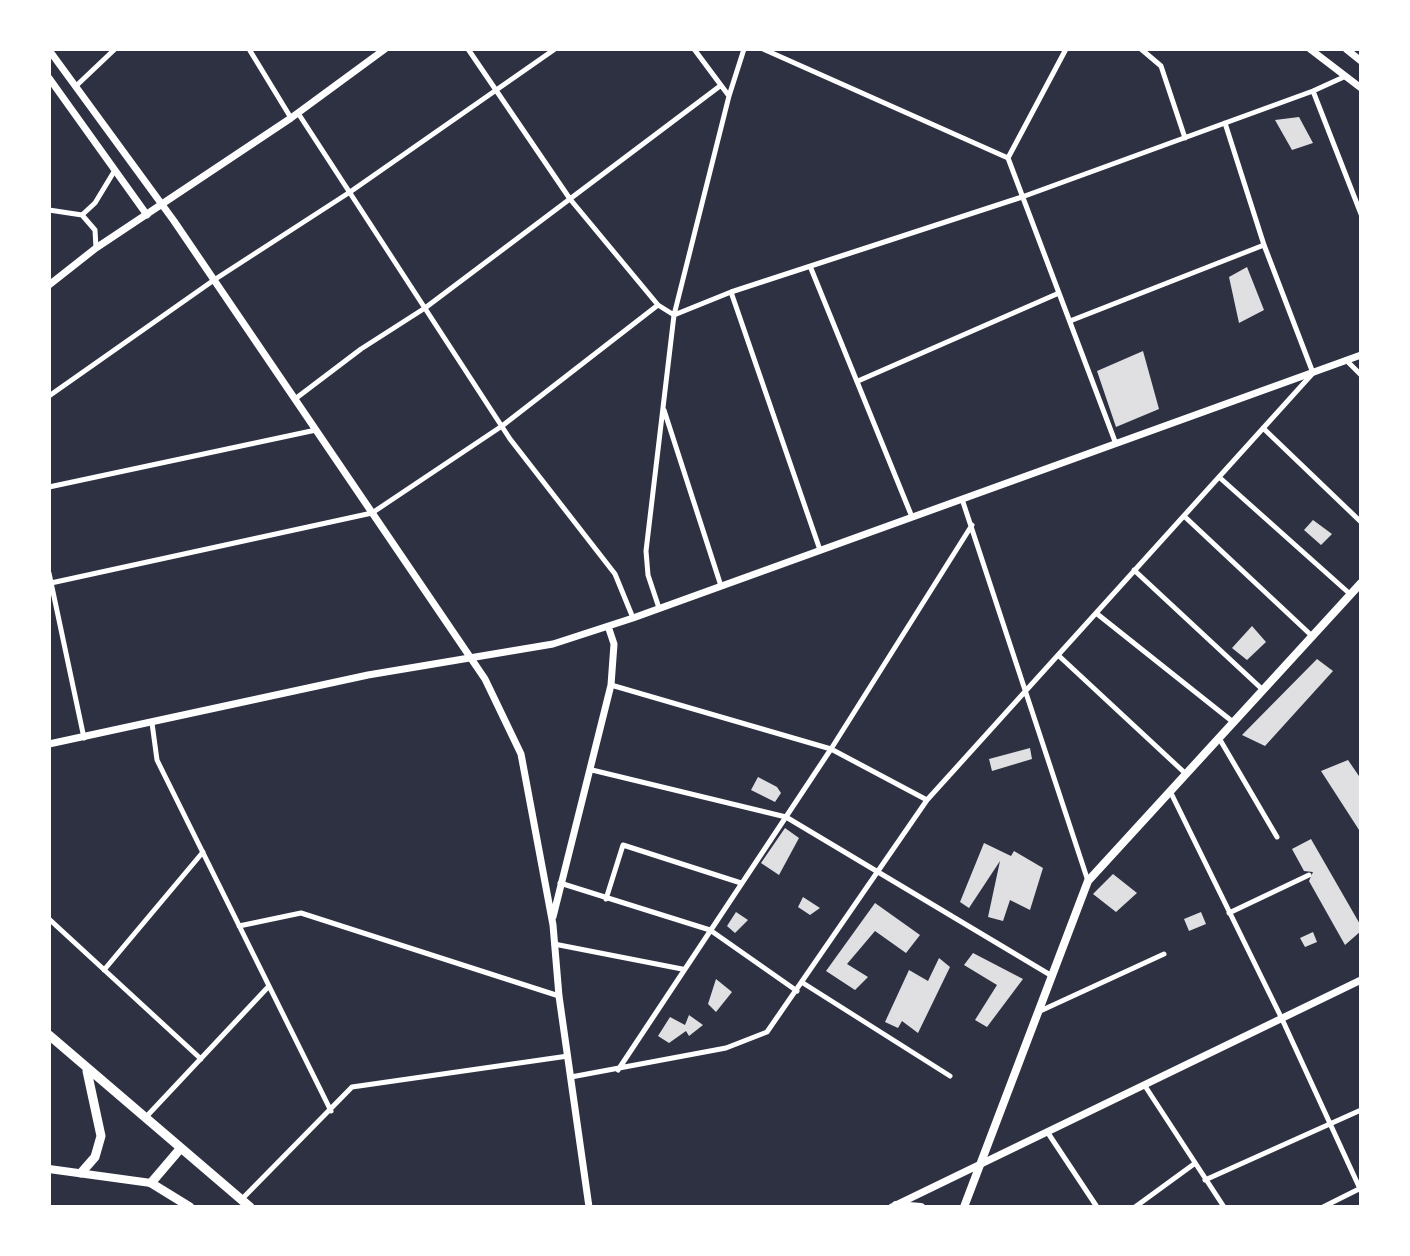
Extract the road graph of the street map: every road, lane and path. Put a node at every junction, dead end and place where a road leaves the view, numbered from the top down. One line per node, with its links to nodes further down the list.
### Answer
1 (115, 49): 17 (street)
2 (248, 49): 23 (street)
3 (385, 49): 23 (street)
4 (468, 49): 20 (street)
5 (555, 49): 20 (street)
6 (694, 49): 18 (street)
7 (744, 49): 22 (street)
8 (763, 49): 26 (street)
9 (1066, 49): 26 (street)
10 (1141, 49): 25 (street)
11 (1310, 49): 15 (street)
12 (1346, 49): 14 (street)
13 (49, 50): 17 (street)
14 (1361, 61)
15 (1346, 76): 19 (street); 21 (street)
16 (49, 78): 27 (street)
17 (76, 86): 31 (street)
18 (720, 86): 22 (street); 30 (street)
19 (1361, 88)
20 (494, 90): 28 (street); 30 (street)
21 (1313, 91): 24 (street); 33 (street)
22 (729, 96): 45 (street)
23 (295, 115): 28 (street); 31 (street)
24 (1225, 123): 25 (street); 36 (street)
25 (1185, 138): 29 (street)
26 (1008, 159): 29 (street)
27 (115, 170): 34 (street); 35 (street)
28 (350, 192): 39 (street); 44 (street)
29 (1022, 197): 38 (street); 42 (street)
30 (570, 199): 43 (street); 44 (street)
31 (162, 205): 35 (street); 39 (street)
32 (49, 210): 34 (street)
33 (1361, 214)
34 (82, 215): 37 (street)
35 (147, 215): 37 (street)
36 (1264, 245): 46 (street); 49 (street)
37 (96, 248): 40 (street)
38 (810, 266): 41 (street); 51 (street)
39 (214, 280): 52 (street); 53 (street)
40 (49, 285)
41 (731, 292): 45 (street); 67 (street)
42 (1059, 293): 46 (street); 51 (street)
43 (659, 305): 45 (street); 55 (street)
44 (425, 308): 53 (street); 55 (street)
45 (674, 315): 54 (street)
46 (1070, 321): 58 (street)
47 (1361, 355): 48 (street)
48 (1346, 360): 49 (street); 50 (street)
49 (1313, 373): 56 (street); 58 (street)
50 (1361, 375)
51 (858, 381): 64 (street)
52 (49, 396)
53 (295, 399): 57 (street)
54 (663, 407): 72 (street); 74 (street)
55 (502, 426): 62 (street); 76 (street)
56 (1263, 428): 59 (street); 65 (street)
57 (316, 430): 60 (street); 62 (street)
58 (1116, 443): 61 (street)
59 (1219, 477): 63 (street); 73 (street)
60 (49, 487)
61 (962, 499): 64 (street); 66 (street)
62 (372, 513): 70 (street); 80 (street)
63 (1184, 516): 68 (street); 78 (street)
64 (912, 517): 67 (street)
65 (1361, 522)
66 (972, 525): 82 (street); 89 (street)
67 (820, 550): 72 (street)
68 (1134, 570): 75 (street); 83 (street)
69 (49, 573): 70 (street)
70 (51, 583): 87 (street)
71 (1361, 583): 73 (main road)
72 (721, 586): 74 (street)
73 (1350, 594): 78 (main road)
74 (659, 608): 76 (street)
75 (1096, 613): 79 (street); 84 (street)
76 (631, 618): 77 (street)
77 (608, 626): 80 (street); 81 (street)
78 (1312, 636): 83 (main road)
79 (1058, 654): 82 (street); 91 (street)
80 (470, 656): 85 (street); 105 (street)
81 (611, 685): 89 (street); 90 (street)
82 (1026, 690): 93 (street); 99 (street)
83 (1263, 690): 84 (main road)
84 (1233, 722): 86 (main road)
85 (152, 723): 87 (street); 96 (street)
86 (1219, 737): 91 (main road); 95 (street)
87 (85, 738): 88 (street)
88 (49, 744)
89 (831, 749): 93 (street); 94 (street)
90 (592, 770): 94 (street); 100 (street)
91 (1186, 774): 92 (main road)
92 (1170, 791): 99 (main road); 103 (street)
93 (927, 800): 97 (street)
94 (786, 817): 97 (street); 101 (street)
95 (1277, 837)
96 (203, 852): 106 (street); 111 (street)
97 (877, 869): 112 (street); 114 (street)
98 (1309, 875): 103 (street)
99 (1088, 881): 112 (main road)
100 (560, 883): 102 (street); 105 (street)
101 (741, 883): 102 (street); 107 (street)
102 (606, 899): 107 (street)
103 (1229, 913): 119 (street)
104 (49, 919): 111 (street)
105 (552, 925): 108 (street)
106 (240, 926): 115 (street); 117 (street)
107 (710, 930): 110 (street); 116 (street)
108 (554, 944): 110 (street); 117 (street)
109 (1164, 954): 118 (street)
110 (682, 969): 123 (street)
111 (104, 970): 122 (street)
112 (1052, 976): 118 (main road)
113 (1361, 980): 119 (street)
114 (803, 983): 116 (street); 125 (street)
115 (269, 985): 122 (street); 129 (street)
116 (797, 991): 123 (street)
117 (559, 996): 121 (street)
118 (1038, 1012): 135 (main road)
119 (1282, 1019): 127 (street); 131 (street)
120 (49, 1035): 124 (main road)
121 (568, 1056): 126 (street); 129 (street)
122 (201, 1059): 130 (street)
123 (618, 1070): 126 (street)
124 (87, 1071): 130 (main road); 137 (main road)
125 (950, 1076)
126 (571, 1077): 145 (street)
127 (1145, 1086): 132 (street); 134 (street)
128 (1361, 1110): 131 (street)
129 (331, 1111): 141 (street)
130 (146, 1117): 133 (main road)
131 (1331, 1124): 138 (street); 140 (street)
132 (1048, 1133): 135 (street); 148 (street)
133 (180, 1149): 139 (main road); 141 (main road)
134 (1194, 1164): 138 (street); 149 (street)
135 (980, 1166): 142 (street); 147 (main road)
136 (49, 1169): 137 (main road)
137 (81, 1173): 139 (main road)
138 (1205, 1180): 150 (street)
139 (152, 1183): 143 (main road)
140 (1361, 1189): 151 (street)
141 (241, 1200): 144 (main road)
142 (894, 1206): 146 (main road)
143 (190, 1207)
144 (250, 1207)
145 (589, 1207)
146 (920, 1207)
147 (964, 1207)
148 (1097, 1207)
149 (1135, 1207)
150 (1224, 1207)
151 (1323, 1207)

